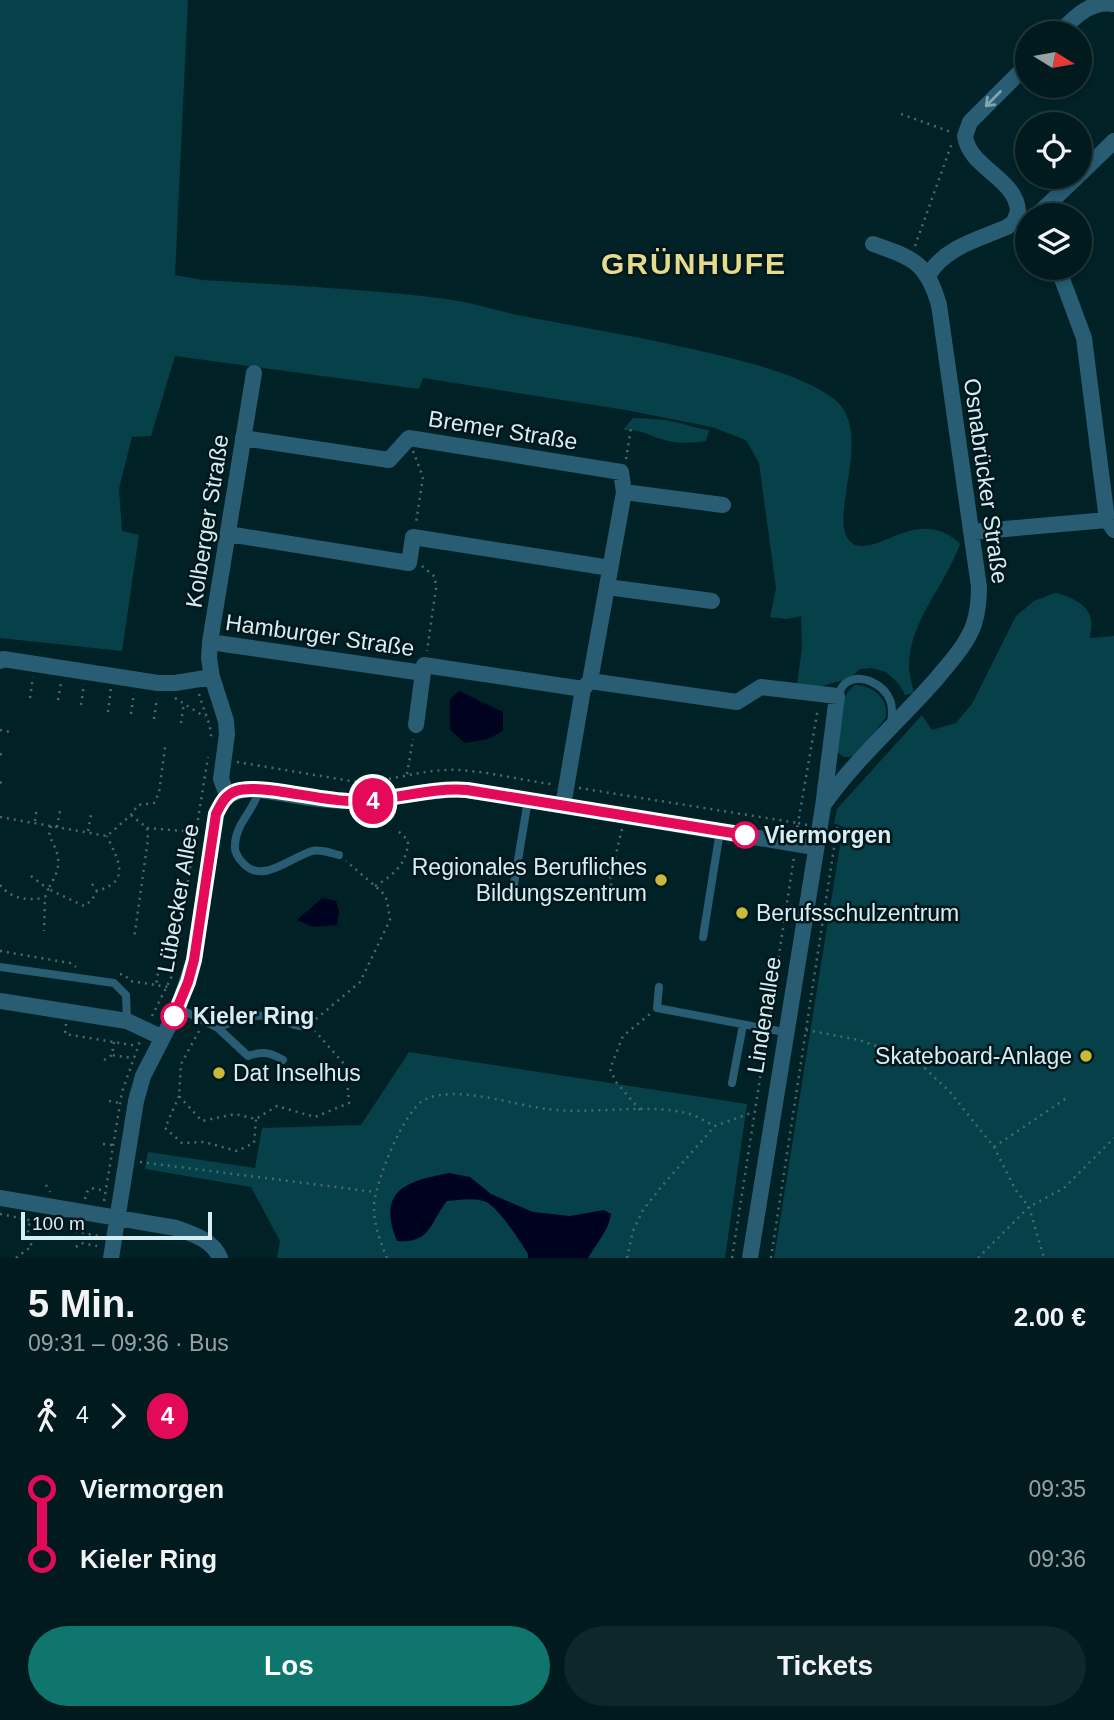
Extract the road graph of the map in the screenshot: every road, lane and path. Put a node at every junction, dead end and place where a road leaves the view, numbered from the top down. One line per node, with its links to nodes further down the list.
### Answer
1 (1114, 4): 2 (street)
2 (1072, 21)
3 (1015, 77): 8 (street, one-way to 8)
4 (901, 114): 12 (path)
5 (1114, 141): 6 (street)
6 (1092, 162)
7 (1064, 189): 9 (street)
8 (1017, 203)
9 (1050, 203)
10 (1015, 219): 13 (street)
11 (873, 244): 12 (street)
12 (911, 259): 13 (street)
13 (929, 274): 23 (street, Osnabrücker Straße)
14 (1062, 280): 22 (street)
15 (254, 373): 17 (street, Kolberger Straße)
16 (631, 428): 19 (path)
17 (243, 438): 18 (street, Bremer Straße); 24 (street, Kolberger Straße)
18 (409, 438): 19 (street, Bremer Straße); 25 (path)
19 (621, 472): 20 (street)
20 (624, 492): 21 (street); 27 (street)
21 (723, 505)
22 (1110, 525): 23 (street)
23 (971, 532): 52 (street, Osnabrücker Straße)
24 (228, 534): 26 (street); 30 (street, Kolberger Straße)
25 (413, 537): 26 (street); 27 (street)
26 (409, 563): 32 (path)
27 (610, 568): 28 (street)
28 (607, 587): 29 (street); 37 (street)
29 (712, 601)
30 (210, 642): 32 (street, Hamburger Straße); 34 (street, Kolberger Straße)
31 (0, 662): 34 (street)
32 (424, 669): 37 (street, Hamburger Straße); 50 (street, Hamburger Straße)
33 (34, 675): 42 (path)
34 (204, 679): 54 (path); 56 (street)
35 (62, 680): 43 (path)
36 (84, 683): 45 (path)
37 (587, 685): 41 (street, Hamburger Straße); 58 (street)
38 (111, 688): 46 (path)
39 (135, 692): 47 (path)
40 (157, 695): 48 (path)
41 (828, 695): 52 (lane); 64 (street, Lindenallee); 71 (path)
42 (30, 698)
43 (58, 700)
44 (184, 703): 49 (path)
45 (81, 705)
46 (107, 712)
47 (131, 715)
48 (154, 719)
49 (181, 723)
50 (416, 725): 57 (path)
51 (0, 730): 53 (path)
52 (890, 730): 64 (street, Osnabrücker Straße)
53 (9, 732)
54 (211, 741)
55 (165, 747): 67 (path)
56 (216, 757): 57 (path); 60 (street); 79 (path)
57 (407, 774): 58 (path)
58 (567, 787): 62 (street); 71 (path)
59 (259, 790): 60 (street); 61 (street); 83 (lane)
60 (227, 795): 103 (street, Lübecker Allee)
61 (528, 800): 62 (street); 86 (lane)
62 (563, 806): 68 (street)
63 (37, 807): 70 (path)
64 (822, 807): 73 (street, Lindenallee)
65 (60, 811): 74 (path)
66 (91, 815): 76 (path)
67 (131, 815): 75 (path); 80 (path)
68 (625, 816): 78 (street); 91 (path)
69 (0, 817): 70 (path)
70 (34, 823): 72 (path)
71 (798, 823): 73 (path); 81 (path)
72 (51, 826): 74 (path); 89 (path)
73 (819, 826): 82 (street, Lindenallee); 113 (path)
74 (57, 827): 76 (path)
75 (147, 828): 79 (path); 97 (path)
76 (88, 831): 80 (path)
77 (398, 831): 88 (path)
78 (720, 831): 81 (street); 96 (lane)
79 (196, 832): 100 (path)
80 (107, 836): 90 (path)
81 (796, 844): 82 (street); 112 (path)
82 (814, 847): 114 (street, Lindenallee)
83 (339, 855): 88 (path)
84 (31, 876): 89 (path)
85 (92, 884): 90 (path)
86 (514, 884)
87 (0, 885): 93 (path)
88 (375, 886): 108 (path)
89 (48, 889): 90 (path); 93 (path)
90 (97, 891)
91 (613, 893): 92 (path); 94 (path)
92 (594, 897)
93 (45, 898): 95 (path)
94 (631, 903)
95 (44, 931)
96 (703, 937)
97 (134, 939)
98 (0, 967): 106 (lane)
99 (156, 967): 100 (path)
100 (168, 987): 110 (path)
101 (659, 987): 104 (lane)
102 (0, 1001): 105 (street)
103 (178, 1008): 107 (lane); 115 (street, Lübecker Allee)
104 (657, 1008): 109 (lane); 127 (path)
105 (66, 1012): 106 (street); 116 (path)
106 (127, 1021): 110 (street)
107 (204, 1022): 111 (lane); 123 (path)
108 (309, 1025): 111 (lane); 129 (path)
109 (743, 1025): 112 (lane); 122 (lane)
110 (146, 1028): 115 (street); 117 (path)
111 (218, 1028): 121 (lane)
112 (767, 1030): 114 (lane); 128 (path)
113 (806, 1030): 134 (path); 156 (path)
114 (784, 1032): 155 (street, Lindenallee)
115 (162, 1037): 144 (street, Lübecker Allee)
116 (114, 1042): 117 (path); 118 (path)
117 (138, 1045): 119 (path)
118 (112, 1055): 119 (path); 120 (path)
119 (132, 1058): 126 (path)
120 (104, 1060)
121 (283, 1060)
122 (732, 1083)
123 (179, 1096): 129 (path); 129 (path)
124 (1068, 1097): 134 (path)
125 (110, 1101): 126 (path)
126 (120, 1102): 133 (path)
127 (640, 1110): 130 (path); 139 (path)
128 (752, 1113): 130 (path); 154 (path)
129 (256, 1119)
130 (715, 1126): 153 (path)
131 (1114, 1138): 142 (path)
132 (103, 1144): 133 (path)
133 (113, 1145): 138 (path)
134 (994, 1147): 142 (path)
135 (140, 1162): 139 (path)
136 (86, 1185): 137 (path)
137 (89, 1190): 138 (path); 141 (path)
138 (106, 1191): 144 (path)
139 (375, 1192): 152 (path)
140 (0, 1198): 144 (street)
141 (85, 1203)
142 (1029, 1207): 157 (path); 158 (path)
143 (0, 1214): 145 (path)
144 (110, 1216): 150 (street, Lübecker Allee); 151 (street)
145 (30, 1220): 146 (path); 149 (path)
146 (81, 1233): 147 (path); 147 (path)
147 (81, 1243): 148 (path)
148 (76, 1247)
149 (16, 1258)
150 (111, 1258)
151 (220, 1258)
152 (387, 1258)
153 (627, 1258)
154 (732, 1258)
155 (750, 1258)
156 (771, 1258)
157 (978, 1258)
158 (1044, 1258)

